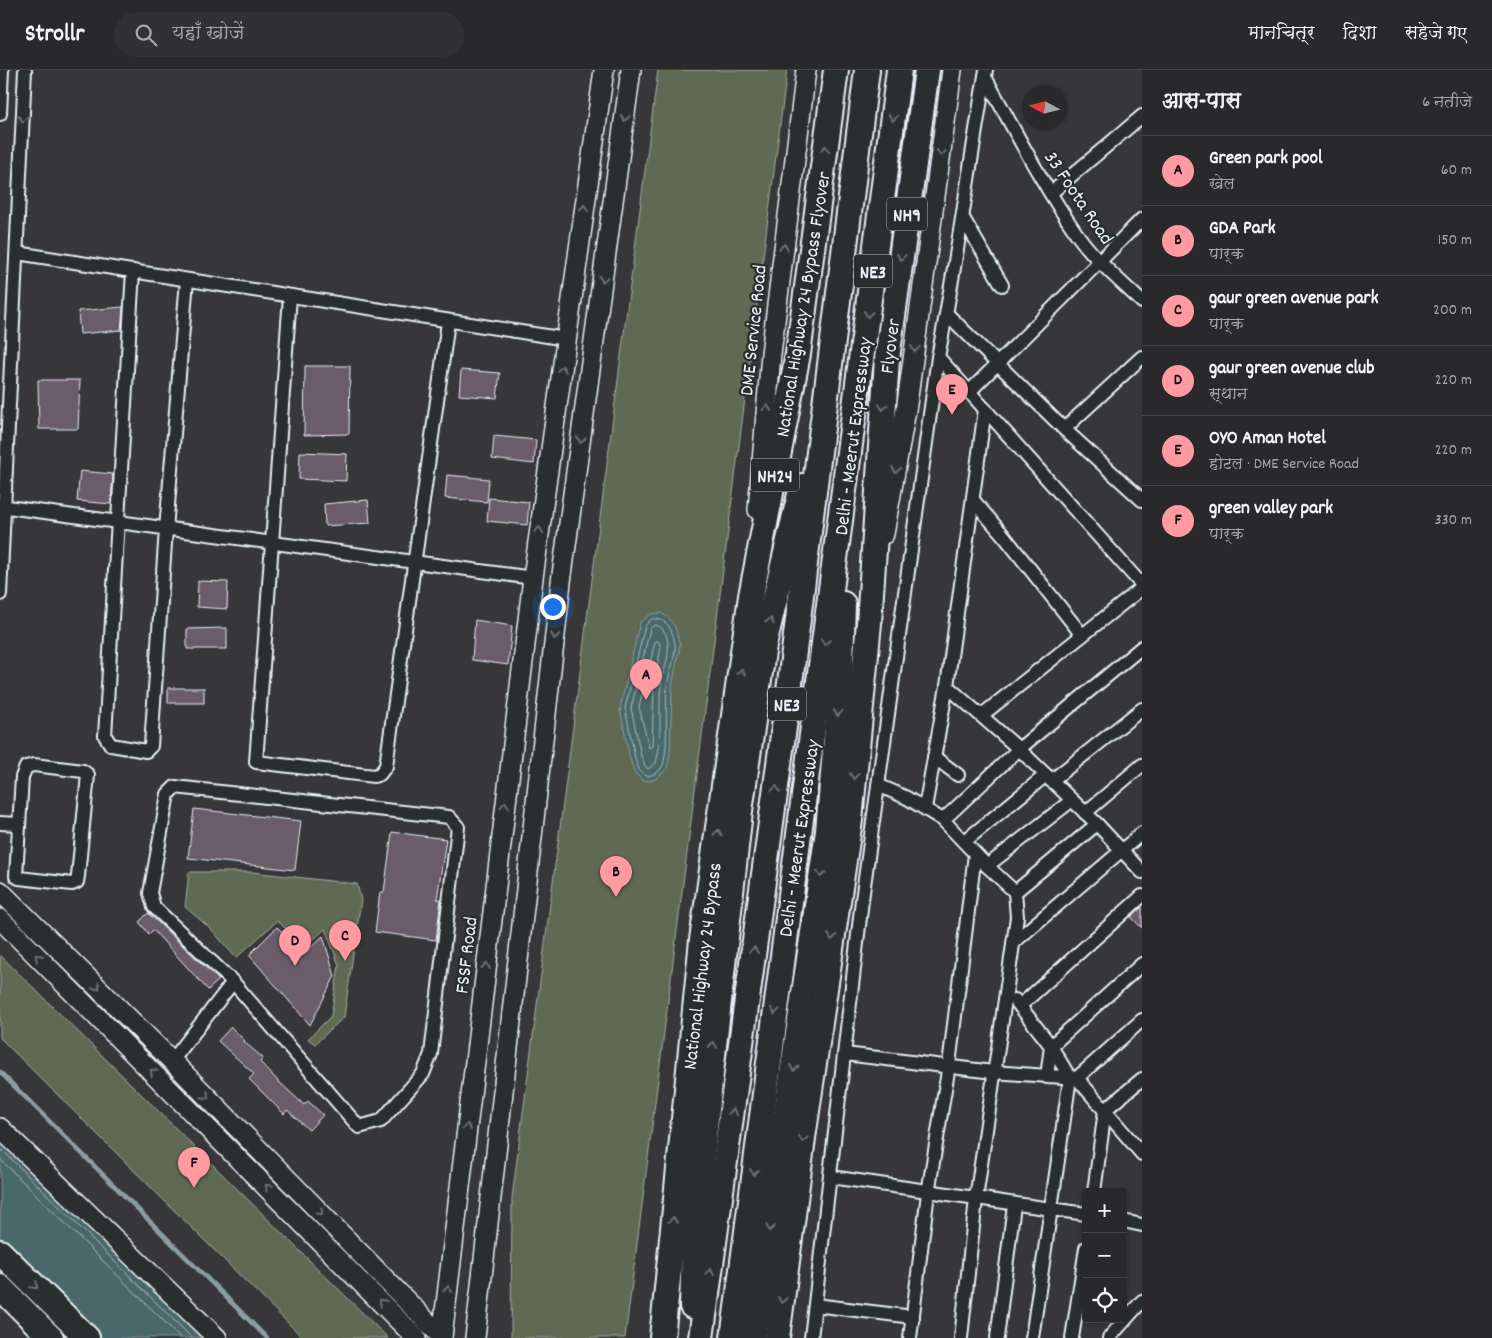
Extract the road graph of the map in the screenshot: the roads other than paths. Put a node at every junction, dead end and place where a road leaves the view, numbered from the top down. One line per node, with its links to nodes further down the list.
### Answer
1 (2, 70): 12 (street)
2 (25, 70): 17 (street, one-way to 17)
3 (604, 70): 26 (street, FSSF Road, one-way to 3)
4 (631, 70): 115 (street, one-way to 115)
5 (806, 70): 45 (street, DME Service Road, one-way to 5)
6 (836, 70): 45 (highway, National Highway 24 Bypass Flyover / NH24, one-way to 6)
7 (867, 70): 29 (highway, Delhi - Meerut Expressway / NE3)
8 (899, 70): 34 (highway, Delhi - Meerut Expressway / NE3, one-way to 34)
9 (927, 70): 46 (highway, Flyover / NH9, one-way to 46)
10 (952, 70): 46 (street, one-way to 46)
11 (985, 74): 14 (street, 33 Foota Road); 15 (street)
12 (0, 114)
13 (1142, 116): 14 (street)
14 (1051, 193): 18 (street, 33 Foota Road)
15 (963, 218): 21 (street); 24 (street)
16 (1142, 219): 18 (street)
17 (17, 253): 19 (street); 37 (street)
18 (1101, 261): 23 (street, 33 Foota Road); 30 (street)
19 (133, 272): 20 (street); 38 (street)
20 (187, 280): 22 (street); 39 (street)
21 (1002, 285)
22 (290, 296): 25 (street); 40 (street)
23 (1142, 302)
24 (946, 314): 27 (street); 30 (street)
25 (448, 322): 26 (street); 41 (street)
26 (566, 339): 42 (street, FSSF Road, one-way to 26)
27 (938, 357): 31 (street); 57 (street)
28 (1142, 358): 33 (street)
29 (830, 362): 76 (highway, one-way to 29); 118 (highway, Delhi - Meerut Expressway / NE3, one-way to 29)
30 (997, 365): 31 (street); 33 (street)
31 (969, 392): 32 (street)
32 (985, 409): 36 (street); 43 (street)
33 (1064, 429): 35 (street)
34 (847, 472): 78 (highway, one-way to 78); 119 (highway, Delhi - Meerut Expressway / NE3, one-way to 119)
35 (1139, 492)
36 (973, 500): 47 (street); 49 (street)
37 (2, 506): 38 (street); 44 (street)
38 (117, 522): 39 (street); 39 (street)
39 (166, 528): 40 (street)
40 (272, 543): 41 (street); 41 (street)
41 (414, 562): 42 (street)
42 (533, 578): 113 (street, FSSF Road, one-way to 42)
43 (1142, 586): 47 (street)
44 (0, 594)
45 (751, 596): 76 (highway, National Highway 24 Bypass, one-way to 45)
46 (869, 623): 78 (highway, Flyover, one-way to 78)
47 (1082, 635): 51 (street)
48 (1142, 647): 52 (street)
49 (948, 686): 51 (street); 53 (street)
50 (1142, 709): 56 (street)
51 (982, 715): 52 (street)
52 (1019, 749): 56 (street); 61 (street)
53 (934, 757): 55 (street); 59 (street)
54 (1142, 765): 60 (street)
55 (958, 775)
56 (1048, 778): 58 (street); 66 (street)
57 (878, 785): 59 (street); 84 (street)
58 (1071, 801): 60 (street); 69 (street)
59 (925, 808): 61 (street)
60 (1085, 813): 64 (street)
61 (943, 820): 66 (street)
62 (0, 824): 63 (street)
63 (17, 824): 63 (street)
64 (1097, 824): 67 (street); 72 (street)
65 (1142, 833): 67 (street)
66 (965, 841): 68 (street)
67 (1122, 850): 70 (street); 75 (street)
68 (975, 854): 69 (street); 86 (street)
69 (987, 866): 72 (street)
70 (1142, 872)
71 (0, 891): 85 (street, one-way to 85)
72 (1016, 892): 75 (street)
73 (1142, 896): 81 (street)
74 (0, 919): 112 (street, one-way to 74)
75 (1013, 943): 80 (street)
76 (711, 963): 116 (highway, National Highway 24 Bypass, one-way to 76); 117 (highway, one-way to 76)
77 (1142, 964): 83 (street)
78 (817, 968): 120 (highway, one-way to 120); 121 (highway, one-way to 121)
79 (233, 982): 79 (street); 85 (street)
80 (1007, 994): 81 (street); 87 (street)
81 (1020, 1005): 83 (street)
82 (1142, 1020): 89 (street)
83 (1051, 1046): 88 (street); 89 (street)
84 (845, 1054): 86 (street); 94 (street)
85 (172, 1061): 113 (street, one-way to 113)
86 (949, 1065): 87 (street); 96 (street)
87 (993, 1072): 88 (street); 97 (street)
88 (1047, 1077): 89 (street)
89 (1074, 1078): 91 (street); 99 (street)
90 (1142, 1079): 91 (street)
91 (1105, 1110): 93 (street); 95 (street)
92 (0, 1128): 111 (street)
93 (1140, 1149)
94 (832, 1177): 96 (street); 107 (street)
95 (1095, 1188)
96 (928, 1193): 97 (street); 108 (street)
97 (976, 1200): 98 (street); 124 (street)
98 (1014, 1205): 99 (street); 125 (street)
99 (1051, 1210): 100 (street); 126 (street)
100 (1082, 1214)
101 (1127, 1222): 102 (street)
102 (1142, 1225)
103 (0, 1252): 110 (highway, one-way to 110)
104 (1082, 1274): 127 (street)
105 (0, 1287): 109 (highway)
106 (1142, 1301): 128 (street)
107 (816, 1305): 108 (street); 122 (street)
108 (912, 1317): 123 (street)
109 (51, 1338)
110 (87, 1338)
111 (217, 1338)
112 (416, 1338)
113 (442, 1338): 114 (street)
114 (467, 1338)
115 (475, 1338)
116 (662, 1338)
117 (691, 1338)
118 (701, 1338)
119 (732, 1338)
120 (753, 1338)
121 (777, 1338)
122 (811, 1338)
123 (910, 1338)
124 (961, 1338)
125 (997, 1338)
126 (1032, 1338)
127 (1072, 1338)
128 (1109, 1338)

